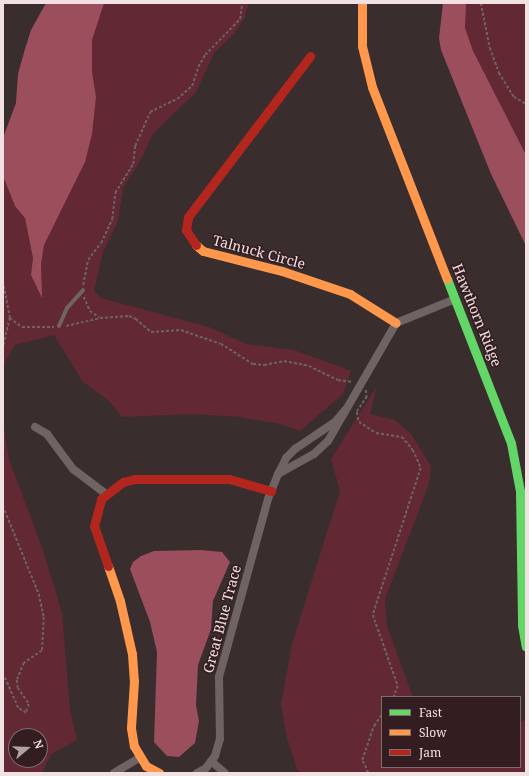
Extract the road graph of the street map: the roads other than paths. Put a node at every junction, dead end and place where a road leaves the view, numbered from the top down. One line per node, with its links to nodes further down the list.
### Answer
1 (362, 3): 4 (street, Hawthorn Ridge)
2 (310, 56): 5 (street, Talnuck Circle)
3 (83, 290): 6 (lane)
4 (455, 299): 5 (street); 12 (street, Hawthorn Ridge)
5 (396, 323): 7 (street, Great Blue Trace)
6 (59, 326)
7 (345, 410): 9 (street, Great Blue Trace); 9 (street, Great Blue Trace)
8 (35, 427): 11 (street)
9 (278, 474): 10 (street, Great Blue Trace)
10 (271, 491): 11 (street); 14 (street, Great Blue Trace)
11 (106, 494): 13 (street)
12 (526, 647)
13 (139, 758): 15 (street); 16 (street)
14 (211, 760): 17 (street, Great Blue Trace); 18 (street)
15 (114, 773)
16 (159, 773)
17 (197, 773)
18 (225, 773)

